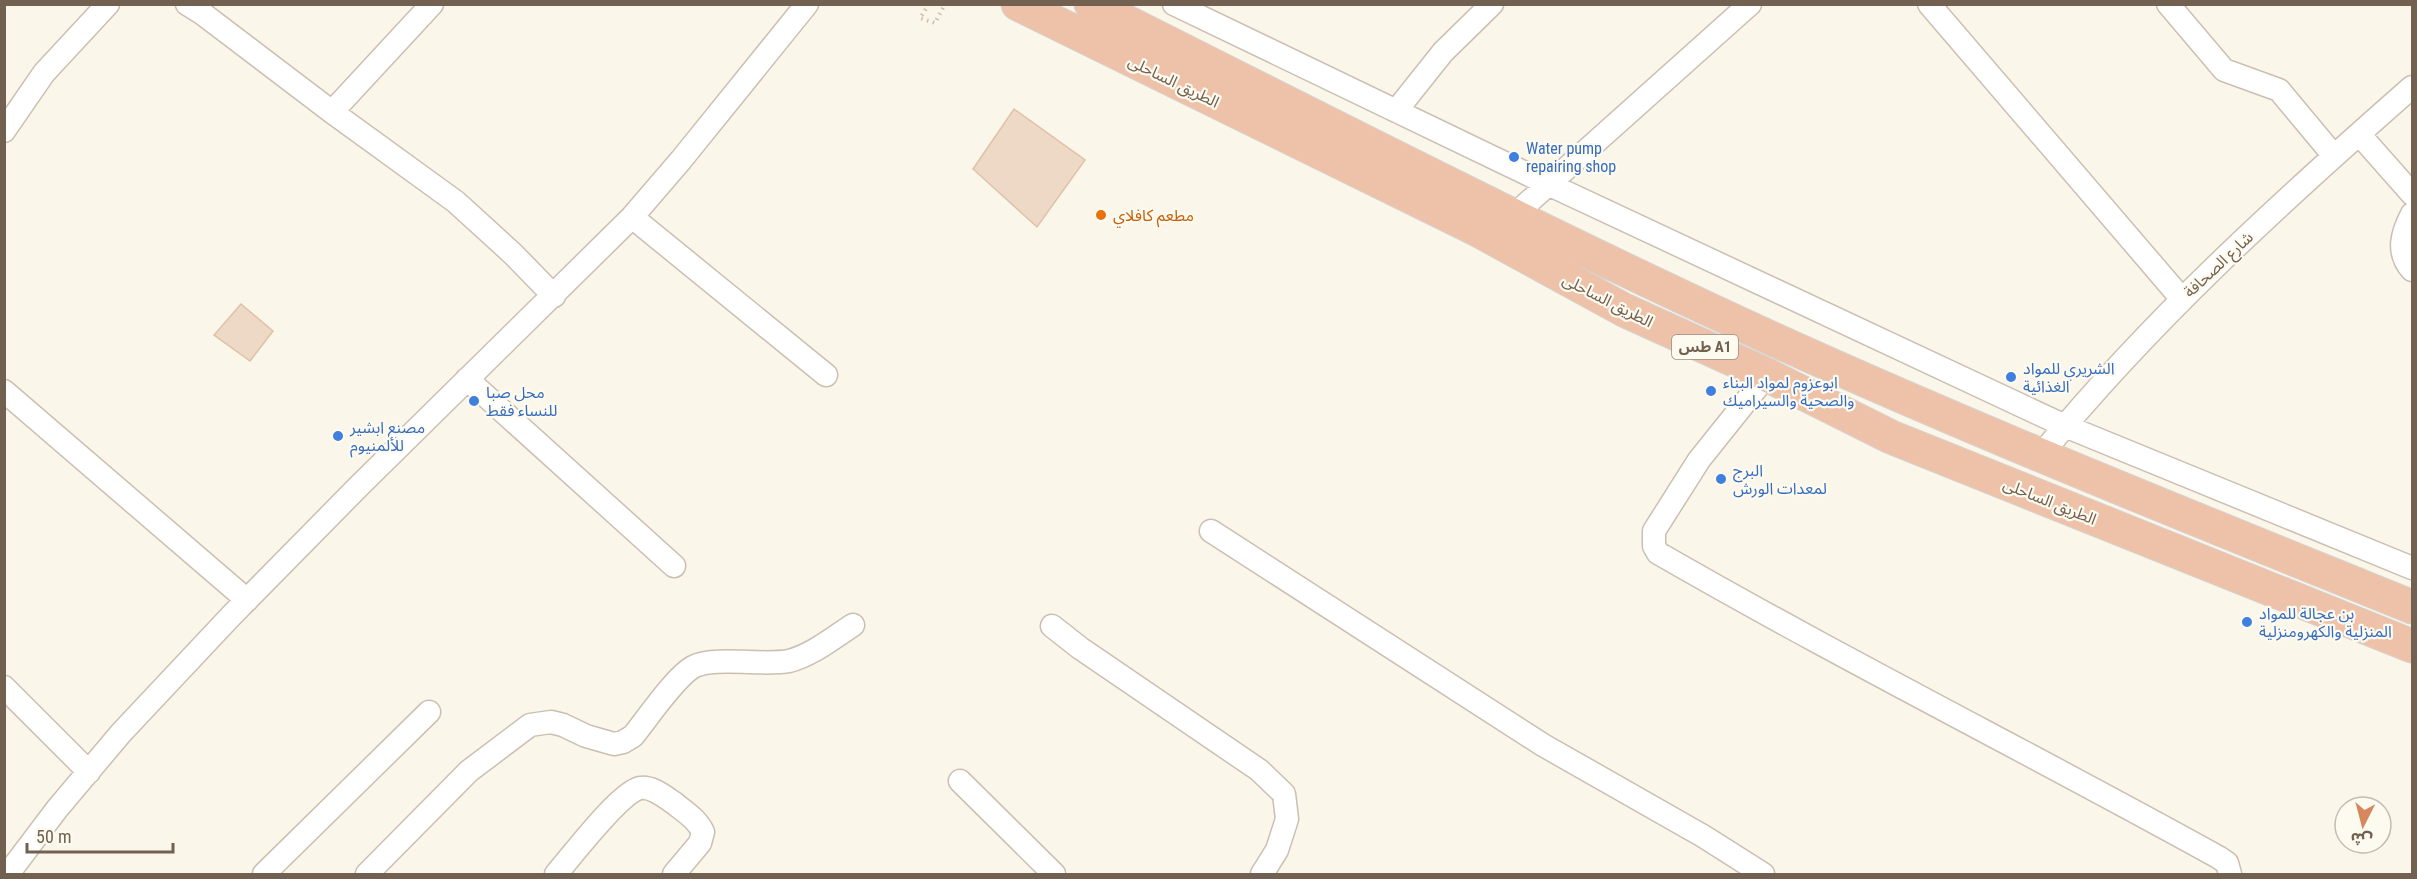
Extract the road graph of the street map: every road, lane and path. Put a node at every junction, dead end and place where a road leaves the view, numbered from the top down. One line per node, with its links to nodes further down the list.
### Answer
1 (108, 4): 17 (street)
2 (187, 4): 16 (street)
3 (432, 4): 16 (street)
4 (807, 4): 24 (street)
5 (928, 4): 6 (path)
6 (945, 4)
7 (1018, 4): 29 (highway, الطريق الساحلى / طس A1)
8 (1091, 4): 23 (highway, الطريق الساحلى / طس A1)
9 (1173, 4): 15 (street)
10 (1492, 4): 15 (street)
11 (1750, 4): 20 (street)
12 (1929, 4): 27 (street)
13 (2168, 4): 19 (street)
14 (2412, 87): 18 (street, شارع الصحافة)
15 (1396, 111): 20 (street)
16 (332, 112): 26 (street)
17 (4, 131)
18 (2360, 134): 19 (street, شارع الصحافة); 21 (street)
19 (2334, 156): 27 (street, شارع الصحافة)
20 (1548, 184): 23 (street); 32 (street)
21 (2412, 194)
22 (2412, 214): 25 (street)
23 (1513, 216): 33 (highway, الطريق الساحلى / طس A1)
24 (632, 217): 26 (street); 28 (street)
25 (2412, 270)
26 (554, 296): 30 (street)
27 (2181, 298): 32 (street, شارع الصحافة)
28 (826, 375)
29 (1767, 375): 41 (highway, الطريق الساحلى / طس A1); 54 (street)
30 (467, 379): 35 (street); 37 (street)
31 (4, 391): 37 (street)
32 (2065, 426): 33 (street, شارع الصحافة); 36 (street)
33 (2040, 456): 38 (highway, الطريق الساحلى / طس A1)
34 (1211, 531): 53 (street)
35 (674, 566)
36 (2412, 568)
37 (247, 600): 44 (street)
38 (2412, 607)
39 (853, 625): 48 (street)
40 (1052, 626): 52 (street)
41 (2412, 646)
42 (4, 687): 44 (street)
43 (429, 712): 47 (street)
44 (89, 772): 46 (street)
45 (960, 781): 51 (street)
46 (8, 874)
47 (264, 874)
48 (367, 874)
49 (556, 874): 50 (street)
50 (674, 874)
51 (1054, 874)
52 (1262, 874)
53 (1763, 874)
54 (2230, 874)

